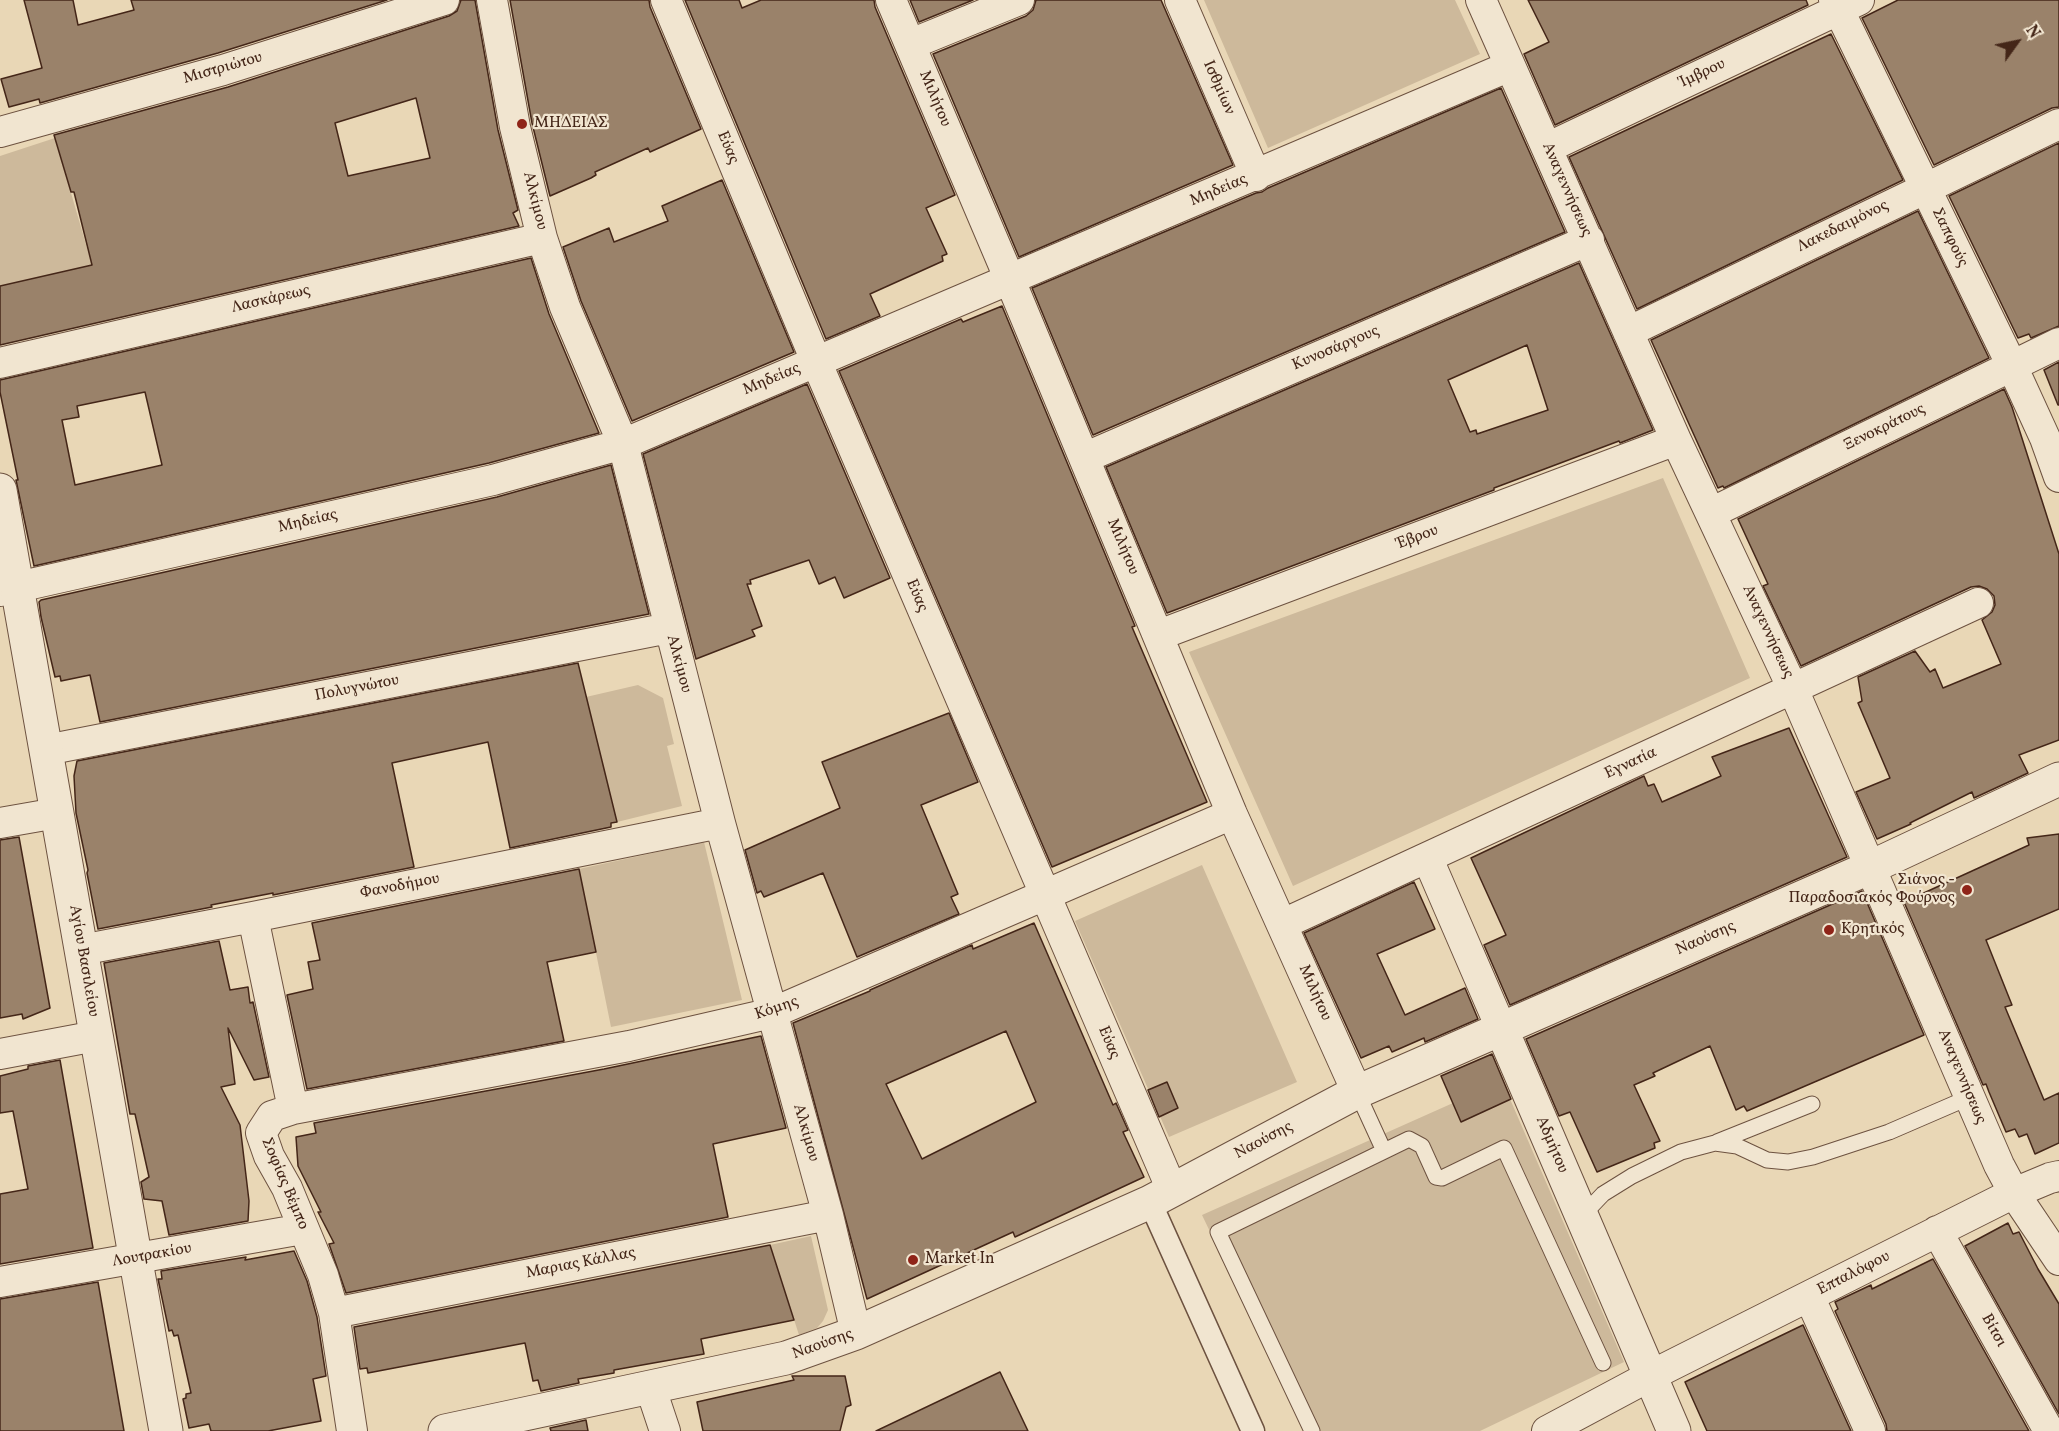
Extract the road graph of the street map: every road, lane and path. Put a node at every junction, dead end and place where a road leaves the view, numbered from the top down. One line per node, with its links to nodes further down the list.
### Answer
1 (444, 0): 12 (street, Μιστριώτου)
2 (492, 0): 16 (street, Αλκίμου)
3 (666, 0): 21 (street, Εύας)
4 (891, 0): 9 (street, Μιλήτου)
5 (1019, 0): 9 (street)
6 (1180, 0): 14 (street, Ισθμίων)
7 (1481, 0): 10 (street, Αναγεννήσεως)
8 (1844, 3): 13 (street, Ίμβρου); 15 (street, Σαπφούς)
9 (910, 44): 18 (street, Μιλήτου)
10 (1510, 66): 13 (street, Αναγεννήσεως); 14 (street, Μηδείας)
11 (2059, 124): 15 (street, Λακεδαιμόνος)
12 (0, 132)
13 (1547, 148): 17 (street, Αναγεννήσεως)
14 (1256, 176): 18 (street, Μηδείας)
15 (1924, 188): 19 (street, Λακεδαιμόνος); 23 (street, Σαπφούς)
16 (542, 238): 22 (street, Λασκάρεως); 25 (street, Αλκίμου)
17 (1589, 240): 19 (street, Αναγεννήσεως); 26 (street, Κυνοσάργους)
18 (1010, 279): 21 (street, Μηδείας); 26 (street, Μιλήτου)
19 (1628, 332): 24 (street, Αναγεννήσεως)
20 (2059, 343): 23 (street, Ξενοκράτους)
21 (816, 361): 25 (street, Μηδείας); 43 (street, Εύας)
22 (0, 363)
23 (2012, 366): 27 (street, Σαπφούς); 29 (street, Ξενοκράτους)
24 (1676, 440): 29 (street, Αναγεννήσεως); 33 (street, Έβρου)
25 (623, 444): 30 (street, Μηδείας); 32 (street, Αλκίμου)
26 (1084, 458): 33 (street, Μιλήτου)
27 (2059, 477)
28 (0, 490): 30 (street, Αγίου Βασιλείου)
29 (1712, 513): 34 (street, Αναγεννήσεως)
30 (9, 589): 35 (street, Αγίου Βασιλείου)
31 (1978, 603): 34 (street, Εγνατία)
32 (669, 628): 35 (street, Πολυγνώτου); 40 (street, Αλκίμου)
33 (1159, 636): 38 (street, Μιλήτου)
34 (1793, 689): 41 (street, Εγνατία); 42 (street, Αναγεννήσεως)
35 (46, 750): 37 (street, Αγίου Βασιλείου)
36 (2059, 779): 42 (street, Ναούσης)
37 (57, 813): 39 (street); 46 (street, Αγίου Βασιλείου)
38 (1232, 814): 43 (street, Κόμης); 45 (street, Μιλήτου)
39 (0, 823)
40 (720, 823): 44 (street, Φανοδήμου); 47 (street, Αλκίμου)
41 (1428, 859): 45 (street, Εγνατία); 48 (street, Αδμήτου)
42 (1871, 867): 48 (street, Ναούσης); 52 (street, Αναγεννήσεως)
43 (1044, 894): 47 (street, Κόμης); 59 (street, Εύας)
44 (253, 917): 46 (street, Φανοδήμου); 54 (street)
45 (1283, 924): 51 (street, Μιλήτου)
46 (81, 950): 49 (street, Αγίου Βασιλείου)
47 (772, 1013): 54 (street, Κόμης); 60 (street, Αλκίμου)
48 (1501, 1028): 51 (street, Ναούσης); 61 (street, Αδμήτου)
49 (96, 1036): 50 (street); 64 (street, Αγίου Βασιλείου)
50 (0, 1054)
51 (1357, 1092): 56 (lane); 59 (street, Ναούσης)
52 (1970, 1097): 55 (lane); 58 (street, Αναγεννήσεως)
53 (1812, 1104): 55 (lane)
54 (292, 1109): 62 (street, Σοφίας Βέμπο)
55 (1715, 1143): 61 (lane)
56 (1384, 1151): 70 (lane); 79 (lane)
57 (2059, 1176): 58 (street, Επταλόφου)
58 (2014, 1193): 63 (street, Επταλόφου); 65 (street, Αναγεννήσεως)
59 (1161, 1196): 69 (street, Ναούσης); 78 (street)
60 (828, 1215): 68 (street, Μαριας Κάλλας); 69 (street, Αλκίμου)
61 (1582, 1216): 71 (street, Αδμήτου)
62 (303, 1229): 64 (street, Λουτρακίου); 68 (street, Σοφίας Βέμπο)
63 (1937, 1232): 67 (street, Επταλόφου); 83 (street, Βίτσι)
64 (136, 1260): 66 (street, Λουτρακίου); 74 (street, Αγίου Βασιλείου)
65 (2059, 1260)
66 (0, 1282)
67 (1809, 1296): 71 (street, Επταλόφου); 82 (street)
68 (334, 1313): 75 (street, Σοφίας Βέμπο)
69 (856, 1333): 72 (street, Ναούσης)
70 (1603, 1363)
71 (1650, 1376): 80 (street, Επταλόφου); 81 (street, Αδμήτου)
72 (651, 1389): 73 (street, Ναούσης); 77 (street)
73 (508, 1425): 76 (street, Ναούσης)
74 (166, 1431)
75 (352, 1431)
76 (445, 1431)
77 (665, 1431)
78 (1254, 1431)
79 (1312, 1431)
80 (1547, 1431)
81 (1674, 1431)
82 (1870, 1431)
83 (2049, 1431)

